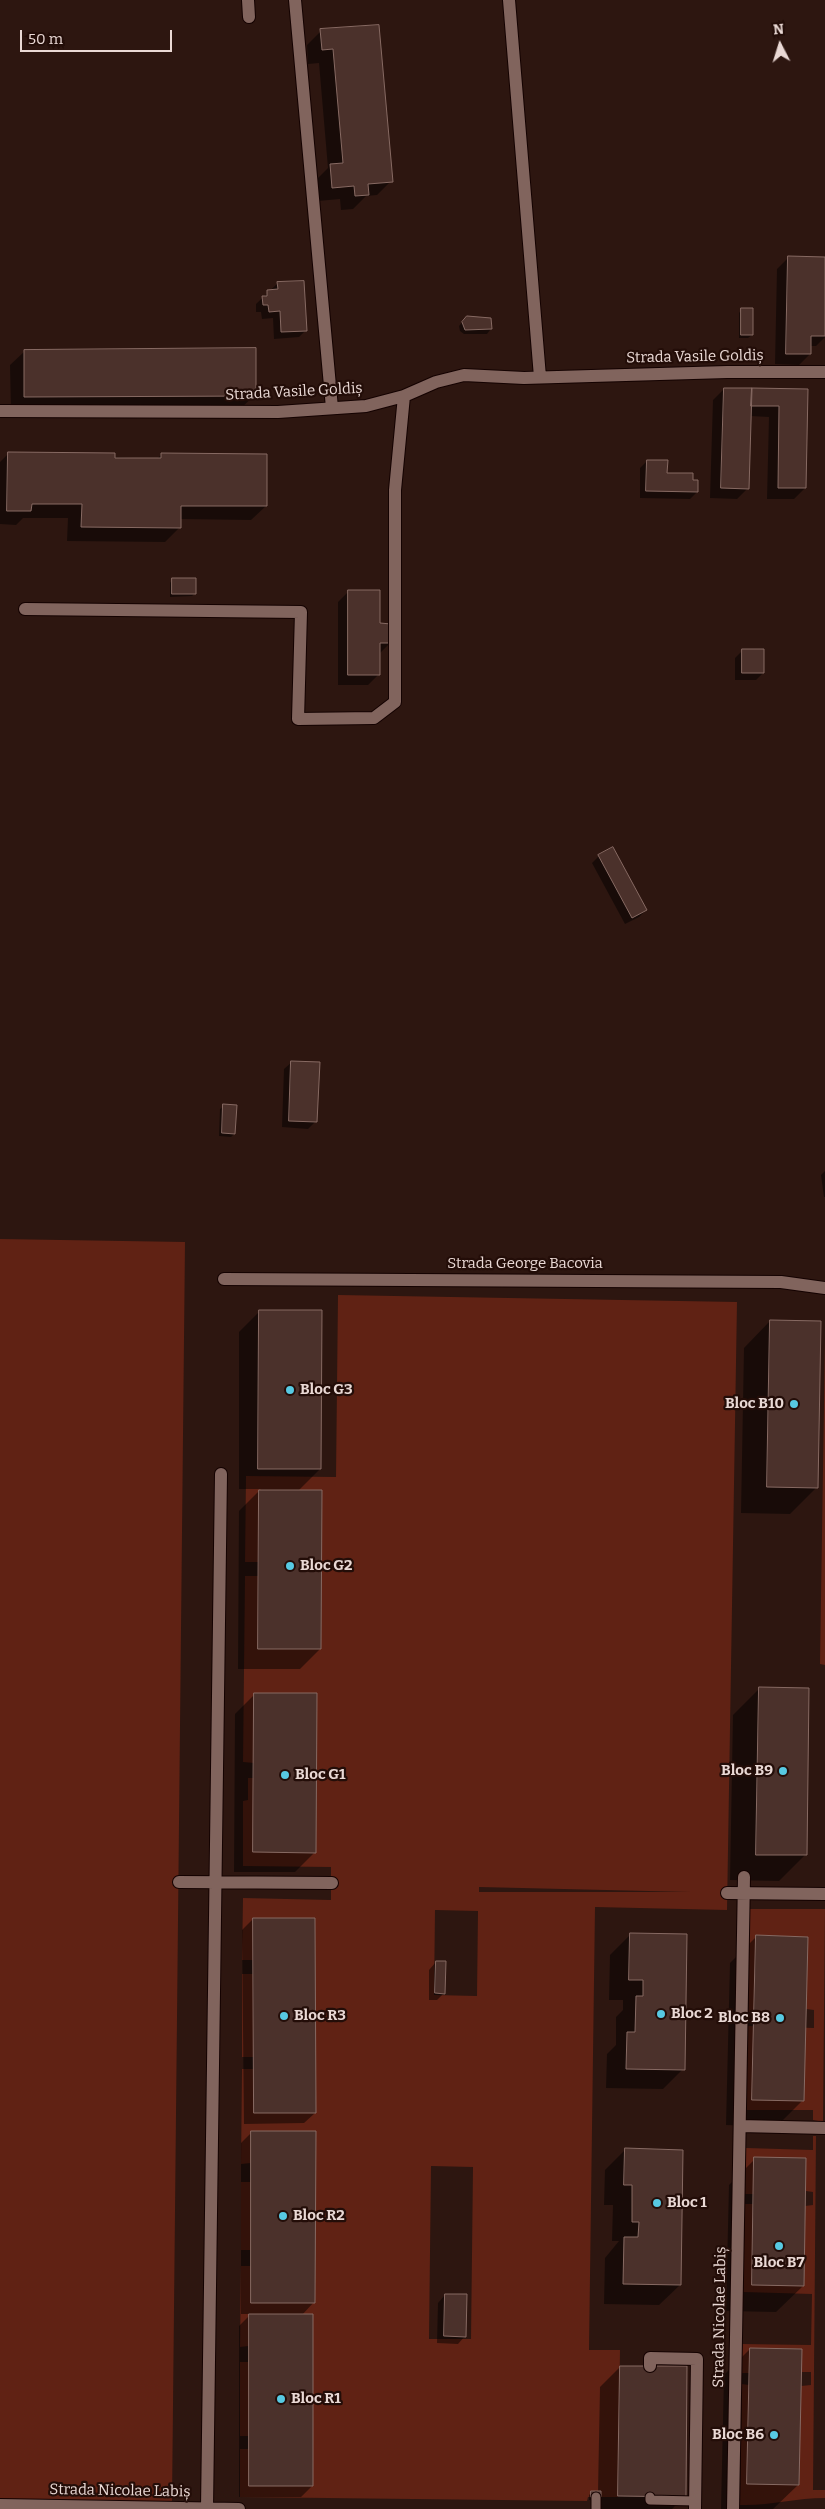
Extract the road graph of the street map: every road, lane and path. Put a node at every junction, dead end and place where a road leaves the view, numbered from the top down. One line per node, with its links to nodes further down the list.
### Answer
1 (248, 0): 4 (street)
2 (295, 0): 8 (street)
3 (509, 0): 6 (street)
4 (249, 17)
5 (825, 372): 6 (street, Strada Vasile Goldiș)
6 (540, 378): 7 (street, Strada Vasile Goldiș)
7 (404, 396): 8 (street, Strada Vasile Goldiș); 10 (street)
8 (332, 408): 9 (street, Strada Vasile Goldiș)
9 (0, 412)
10 (25, 609)
11 (224, 1278): 12 (street, Strada George Bacovia)
12 (825, 1288)
13 (221, 1474): 16 (street)
14 (744, 1877): 19 (street, Strada Nicolae Labiș)
15 (179, 1882): 16 (street)
16 (214, 1882): 17 (street); 28 (street)
17 (332, 1883)
18 (727, 1893): 19 (street)
19 (744, 1893): 20 (street); 21 (street, Strada Nicolae Labiș)
20 (825, 1894)
21 (740, 2126): 22 (street); 31 (street, Strada Nicolae Labiș)
22 (825, 2128)
23 (650, 2366): 27 (street)
24 (596, 2497): 30 (lane)
25 (650, 2497): 27 (lane)
26 (0, 2505): 28 (street, Strada Nicolae Labiș)
27 (695, 2505)
28 (207, 2508): 29 (street, Strada Nicolae Labiș)
29 (239, 2509)
30 (596, 2509)
31 (733, 2509)

